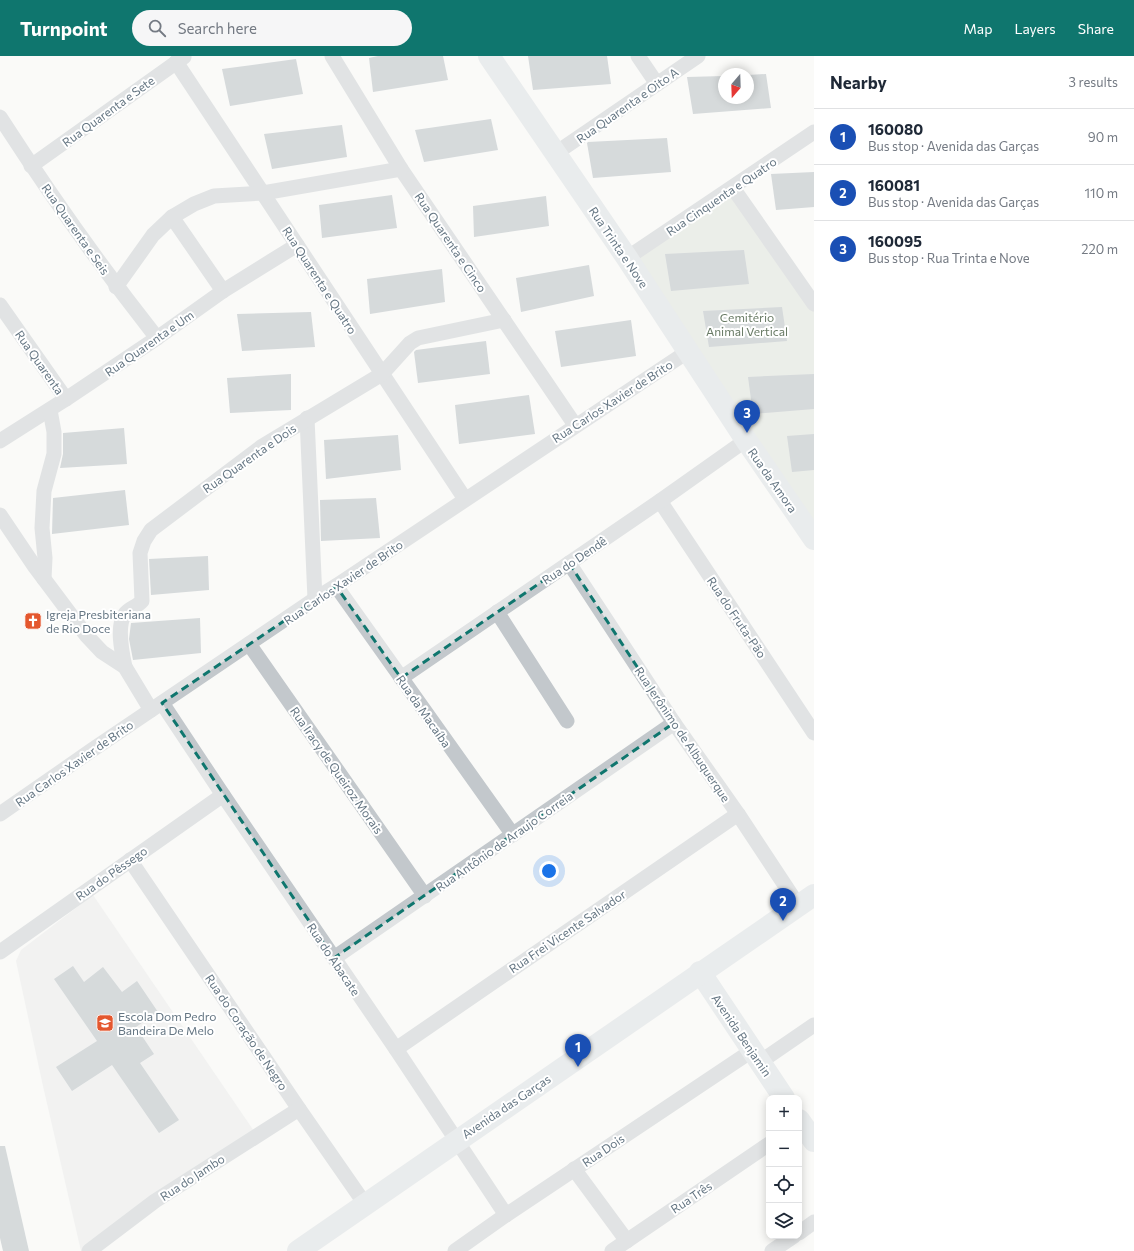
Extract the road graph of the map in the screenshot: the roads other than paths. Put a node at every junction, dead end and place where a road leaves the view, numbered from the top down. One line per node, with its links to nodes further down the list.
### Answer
1 (332, 56): 11 (street, Rua Quarenta e Cinco)
2 (489, 56): 9 (street, Rua Trinta e Nove)
3 (638, 56): 6 (street)
4 (698, 56): 6 (street, Rua Quarenta e Oito A)
5 (180, 59): 10 (street, Rua Quarenta e Sete); 13 (street, Rua Quarenta e Quatro)
6 (657, 84): 9 (street, Rua Quarenta e Oito A)
7 (0, 117): 10 (street, Rua Quarenta e Seis)
8 (814, 132): 12 (street, Rua Cinquenta e Quatro)
9 (556, 153): 16 (street, Rua Trinta e Nove)
10 (31, 166): 17 (street, Rua Quarenta e Seis)
11 (401, 169): 13 (street); 21 (street, Rua Quarenta e Cinco)
12 (733, 188): 16 (street, Rua Cinquenta e Quatro); 19 (street)
13 (263, 193): 14 (street); 15 (street, Rua Quarenta e Quatro)
14 (172, 218): 17 (street); 18 (street)
15 (297, 245): 18 (street, Rua Quarenta e Um); 24 (street, Rua Quarenta e Quatro)
16 (627, 258): 23 (street, Rua Trinta e Nove)
17 (116, 287): 22 (street, Rua Quarenta e Seis)
18 (223, 291): 22 (street, Rua Quarenta e Um)
19 (814, 304)
20 (0, 305): 25 (street, Rua Quarenta)
21 (504, 320): 24 (street, Rua Quarenta e Dois); 28 (street, Rua Quarenta e Cinco)
22 (157, 338): 25 (street, Rua Quarenta e Um)
23 (687, 352): 28 (street, Rua Carlos Xavier de Brito); 29 (street, Rua Trinta e Nove)
24 (382, 374): 27 (street, Rua Quarenta e Dois); 31 (street, Rua Quarenta e Quatro)
25 (66, 399): 26 (street, Rua Quarenta e Um)
26 (50, 410): 30 (street, Rua Quarenta e Um); 36 (street)
27 (307, 418): 38 (street); 41 (street, Rua Quarenta e Dois)
28 (575, 425): 31 (street, Rua Carlos Xavier de Brito)
29 (746, 440): 32 (street, Rua do Dendê); 34 (street, Rua da Amora)
30 (0, 441)
31 (465, 499): 37 (street, Rua Carlos Xavier de Brito)
32 (660, 501): 35 (street, Rua do Dendê); 46 (street, Rua do Fruta-Pão)
33 (0, 515): 36 (street)
34 (814, 539)
35 (569, 563): 39 (street, Rua do Dendê); 45 (street, Rua Jerônimo de Albuquerque)
36 (44, 579): 41 (street)
37 (336, 586): 38 (street, Rua Carlos Xavier de Brito); 42 (street, Rua da Macaíba)
38 (315, 599): 40 (street, Rua Carlos Xavier de Brito)
39 (497, 612): 42 (street, Rua do Dendê); 44 (street)
40 (249, 644): 43 (street, Rua Carlos Xavier de Brito); 52 (street, Rua Iracy de Queiroz Morais)
41 (125, 667): 43 (street, Rua do Abacate)
42 (401, 678): 50 (street, Rua da Macaíba)
43 (156, 706): 47 (street, Rua do Abacate); 48 (street, Rua Carlos Xavier de Brito)
44 (568, 721)
45 (674, 723): 49 (street, Rua Jerônimo de Albuquerque); 50 (street, Rua Antônio de Araujo Correia)
46 (814, 733)
47 (223, 795): 51 (street, Rua do Pêssego); 55 (street, Rua do Abacate)
48 (0, 814)
49 (738, 814): 53 (street, Rua Jerônimo de Albuquerque); 58 (street, Rua Frei Vicente Salvador)
50 (513, 835): 52 (street, Rua Antônio de Araujo Correia)
51 (130, 860): 54 (street, Rua do Pêssego); 61 (street, Rua do Coração de Negro)
52 (425, 896): 55 (street, Rua Antônio de Araujo Correia)
53 (806, 900): 56 (street, Avenida das Garças)
54 (0, 952)
55 (334, 958): 58 (street, Rua do Abacate)
56 (700, 972): 59 (street, Avenida Benjamin); 63 (street, Avenida das Garças)
57 (814, 1026): 59 (street, Rua Dois)
58 (396, 1049): 63 (street, Rua do Abacate)
59 (756, 1056): 60 (street, Avenida Benjamin); 66 (street, Rua Dois)
60 (782, 1095)
61 (299, 1109): 67 (street, Rua do Coração de Negro); 74 (street, Rua do Jambo)
62 (802, 1125): 64 (street)
63 (457, 1140): 67 (street, Avenida das Garças); 68 (street, Rua do Abacate)
64 (814, 1142)
65 (766, 1146): 72 (street, Rua Três)
66 (574, 1169): 68 (street, Rua Dois); 72 (street)
67 (365, 1204): 73 (street, Avenida das Garças)
68 (506, 1215): 75 (street, Rua Dois)
69 (814, 1222): 70 (street)
70 (802, 1230)
71 (790, 1239): 77 (street)
72 (627, 1241): 76 (street, Rua Três)
73 (310, 1248)
74 (88, 1251)
75 (455, 1251)
76 (612, 1251)
77 (772, 1251)

